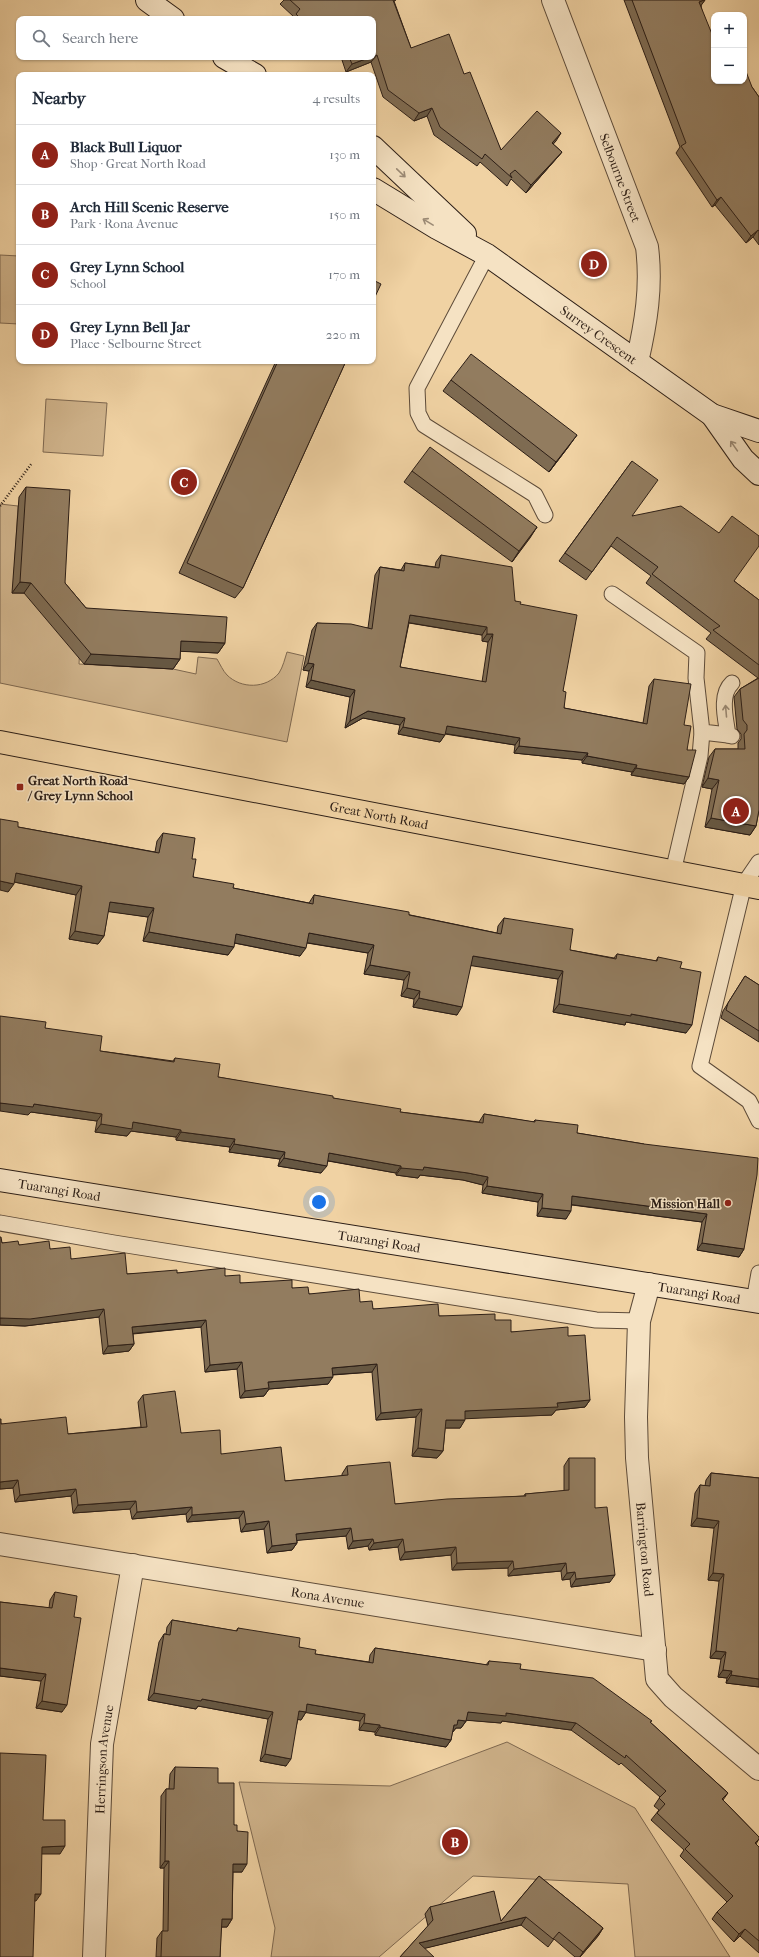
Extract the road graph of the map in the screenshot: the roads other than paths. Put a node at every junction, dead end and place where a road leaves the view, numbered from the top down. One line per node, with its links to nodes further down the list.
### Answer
1 (148, 0): 3 (street)
2 (553, 0): 11 (street, Selbourne Street)
3 (169, 16)
4 (227, 60): 6 (street)
5 (229, 60): 7 (street)
6 (240, 72)
7 (250, 72)
8 (376, 149): 10 (street, Surrey Crescent, one-way to 10)
9 (376, 190): 10 (street, Surrey Crescent, one-way to 9)
10 (487, 255): 11 (street, Surrey Crescent); 15 (lane)
11 (637, 362): 12 (street, Surrey Crescent)
12 (712, 415): 13 (street, Surrey Crescent); 14 (street, Surrey Crescent, one-way to 12)
13 (759, 431)
14 (759, 474)
15 (545, 515)
16 (612, 594): 18 (lane)
17 (732, 684): 18 (lane, one-way to 17)
18 (702, 732): 21 (lane)
19 (0, 742): 21 (main road, Great North Road)
20 (759, 862): 22 (lane)
21 (673, 872): 22 (main road, Great North Road)
22 (754, 884): 23 (lane)
23 (759, 1121)
24 (0, 1180): 27 (street, Tuarangi Road)
25 (0, 1222): 29 (lane)
26 (759, 1273): 28 (lane)
27 (649, 1284): 28 (street, Tuarangi Road); 29 (street, Barrington Road)
28 (756, 1302)
29 (639, 1321): 32 (street, Barrington Road)
30 (0, 1544): 31 (street, Rona Avenue)
31 (133, 1565): 32 (street, Rona Avenue); 34 (street, Herringson Avenue)
32 (655, 1650): 33 (street, Barrington Road)
33 (759, 1769)
34 (94, 1957)

